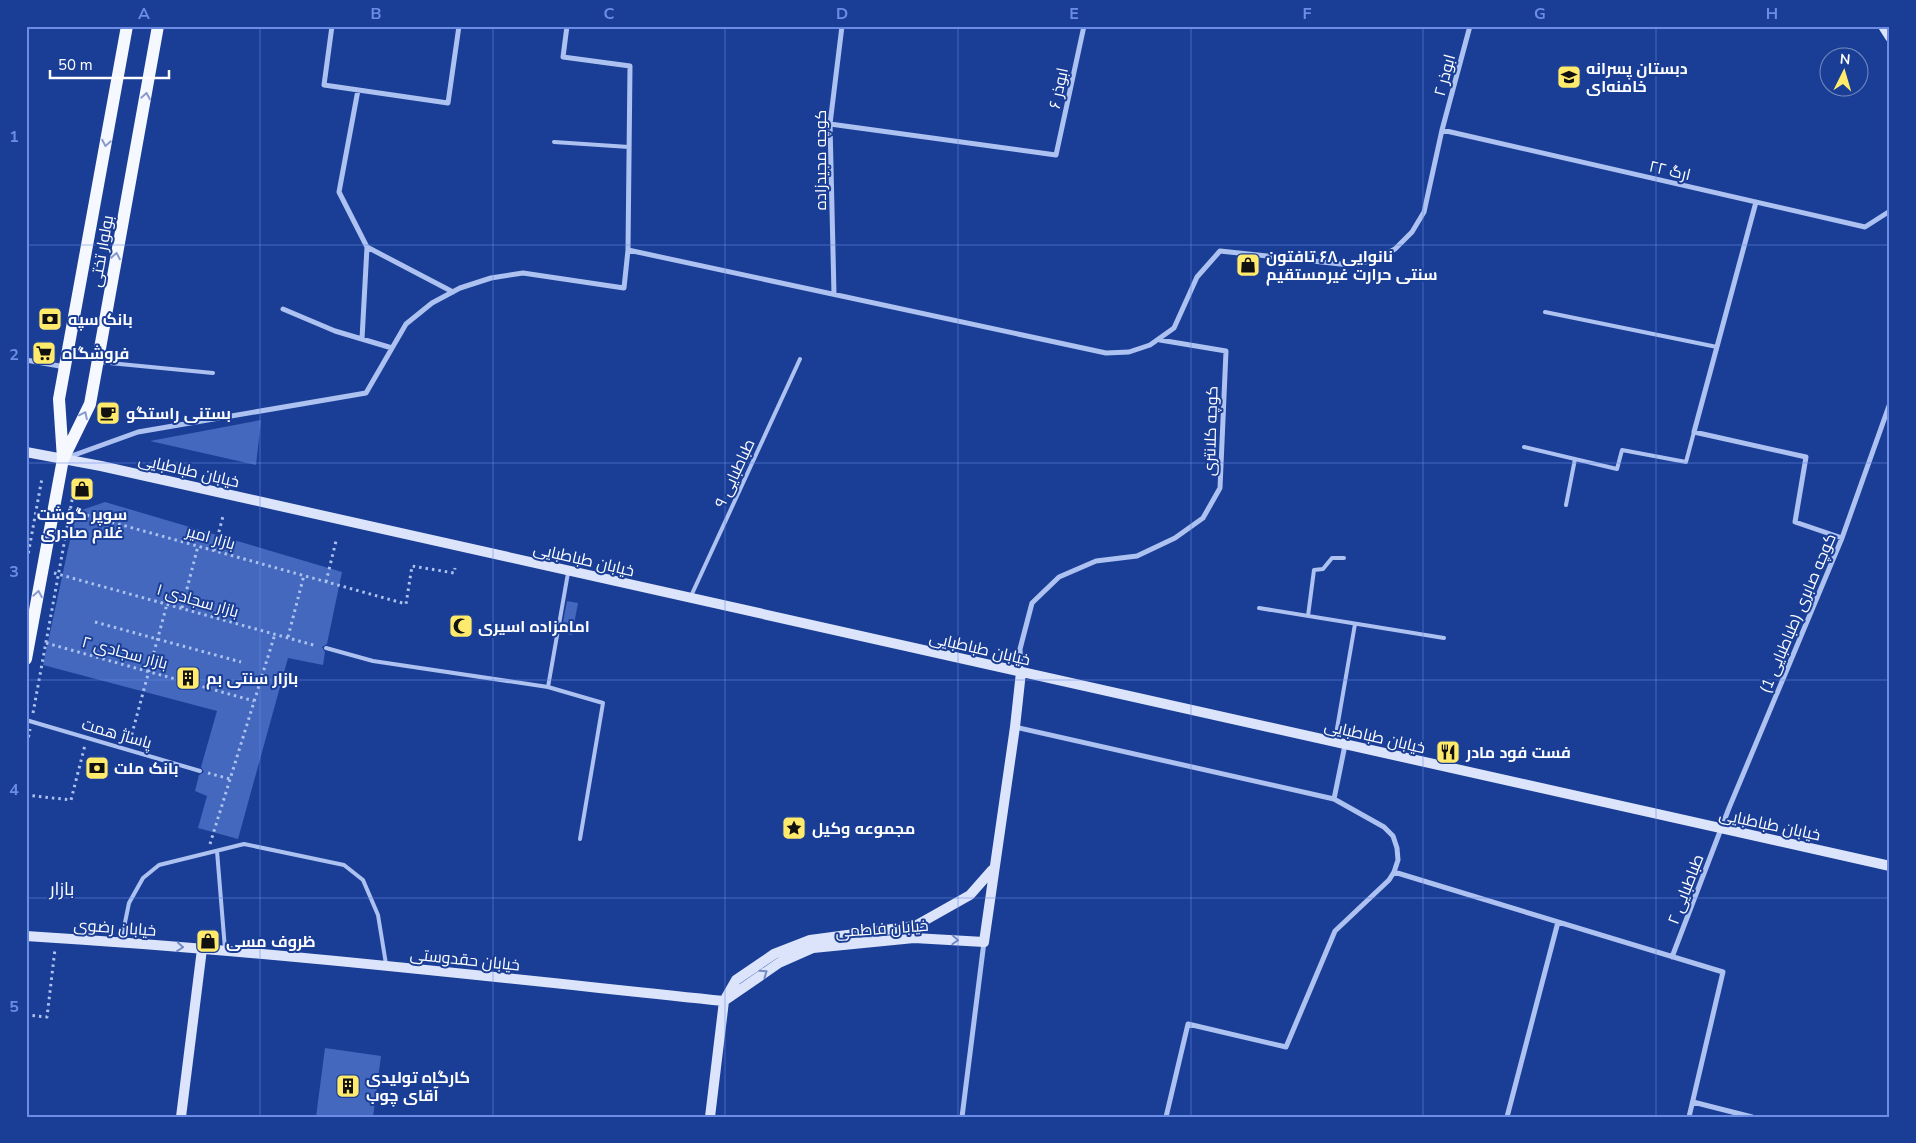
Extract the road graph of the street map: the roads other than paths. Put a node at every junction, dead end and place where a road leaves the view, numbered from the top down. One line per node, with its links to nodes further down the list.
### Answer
1 (127, 26): 31 (main road, بولوار تختی, one-way to 31)
2 (158, 26): 30 (main road, بولوار تختی, one-way to 2)
3 (332, 26): 11 (street)
4 (459, 26): 11 (street)
5 (567, 26): 15 (street)
6 (842, 26): 12 (street, کوچه مجیدزاده)
7 (1084, 26): 12 (street, ابوذر ۶)
8 (1470, 26): 13 (street, ابوذر ۲)
9 (1884, 26): 10 (main road)
10 (1890, 37)
11 (358, 90): 18 (street)
12 (830, 124): 21 (street, کوچه مجیدزاده)
13 (1442, 130): 16 (street, ارگ ۲۲); 25 (street, ابوذر ۲)
14 (554, 142): 15 (lane)
15 (629, 147): 19 (street)
16 (1756, 202): 17 (street, ارگ ۲۲); 26 (street)
17 (1890, 211)
18 (367, 247): 20 (street); 24 (street)
19 (628, 250): 20 (street); 21 (street)
20 (453, 292): 27 (street)
21 (834, 294): 25 (street)
22 (282, 309): 24 (street)
23 (1545, 312): 26 (lane)
24 (362, 340): 27 (street)
25 (1160, 340): 50 (street, کوچه کلانتری)
26 (1717, 347): 34 (street)
27 (392, 348): 37 (street)
28 (800, 359): 43 (lane, طباطبایی ۹)
29 (26, 360): 31 (street)
30 (97, 362): 32 (lane); 37 (main road, بولوار تختی, one-way to 30)
31 (65, 367): 37 (main road, بولوار تختی)
32 (213, 373)
33 (1890, 403): 40 (street, کوچه صابری (طباطبایی 1))
34 (1694, 432): 38 (lane); 40 (street)
35 (1524, 447): 38 (lane)
36 (26, 452): 37 (main road, خیابان طباطبایی)
37 (63, 459): 42 (main road, خیابان طباطبایی); 49 (main road, one-way to 37)
38 (1575, 459): 39 (lane)
39 (1566, 505)
40 (1842, 538): 58 (street, کوچه صابری (طباطبایی 1))
41 (1344, 558): 45 (lane)
42 (568, 570): 43 (main road, خیابان طباطبایی); 51 (lane)
43 (690, 598): 50 (main road, خیابان طباطبایی)
44 (1258, 608): 45 (lane)
45 (1308, 616): 46 (lane)
46 (1355, 624): 47 (lane); 54 (lane)
47 (1444, 638)
48 (326, 648): 51 (lane)
49 (26, 659)
50 (1021, 672): 53 (main road); 54 (main road, خیابان طباطبایی)
51 (548, 687): 59 (lane)
52 (26, 720): 56 (lane, پاساژ همت)
53 (1015, 727): 57 (street); 62 (main road)
54 (1334, 743): 55 (main road, خیابان طباطبایی)
55 (1346, 745): 57 (street); 58 (main road, خیابان طباطبایی)
56 (200, 771)
57 (1334, 799): 63 (street)
58 (1721, 829): 61 (main road, خیابان طباطبایی); 70 (street, طباطبایی ۲)
59 (580, 839)
60 (217, 851): 66 (lane); 69 (lane); 71 (lane)
61 (1890, 865)
62 (993, 869): 67 (main road); 72 (main road, خیابان فاطمی)
63 (1394, 872): 64 (street); 77 (street)
64 (1558, 922): 70 (street); 78 (street)
65 (26, 936): 66 (main road, خیابان رضوی)
66 (121, 942): 68 (main road, خیابان رضوی, one-way to 68)
67 (984, 942): 72 (main road, خیابان فاطمی, one-way to 67); 76 (street)
68 (202, 949): 69 (main road, خیابان حقدوستی); 74 (main road)
69 (226, 951): 71 (main road, خیابان حقدوستی)
70 (1672, 957): 73 (street)
71 (387, 966): 72 (main road, خیابان حقدوستی)
72 (724, 1001): 75 (main road, خیابان فاطمی)
73 (1692, 1102): 79 (street); 80 (street)
74 (181, 1117)
75 (710, 1117)
76 (962, 1117)
77 (1166, 1117)
78 (1508, 1117)
79 (1689, 1117)
80 (1752, 1117)

